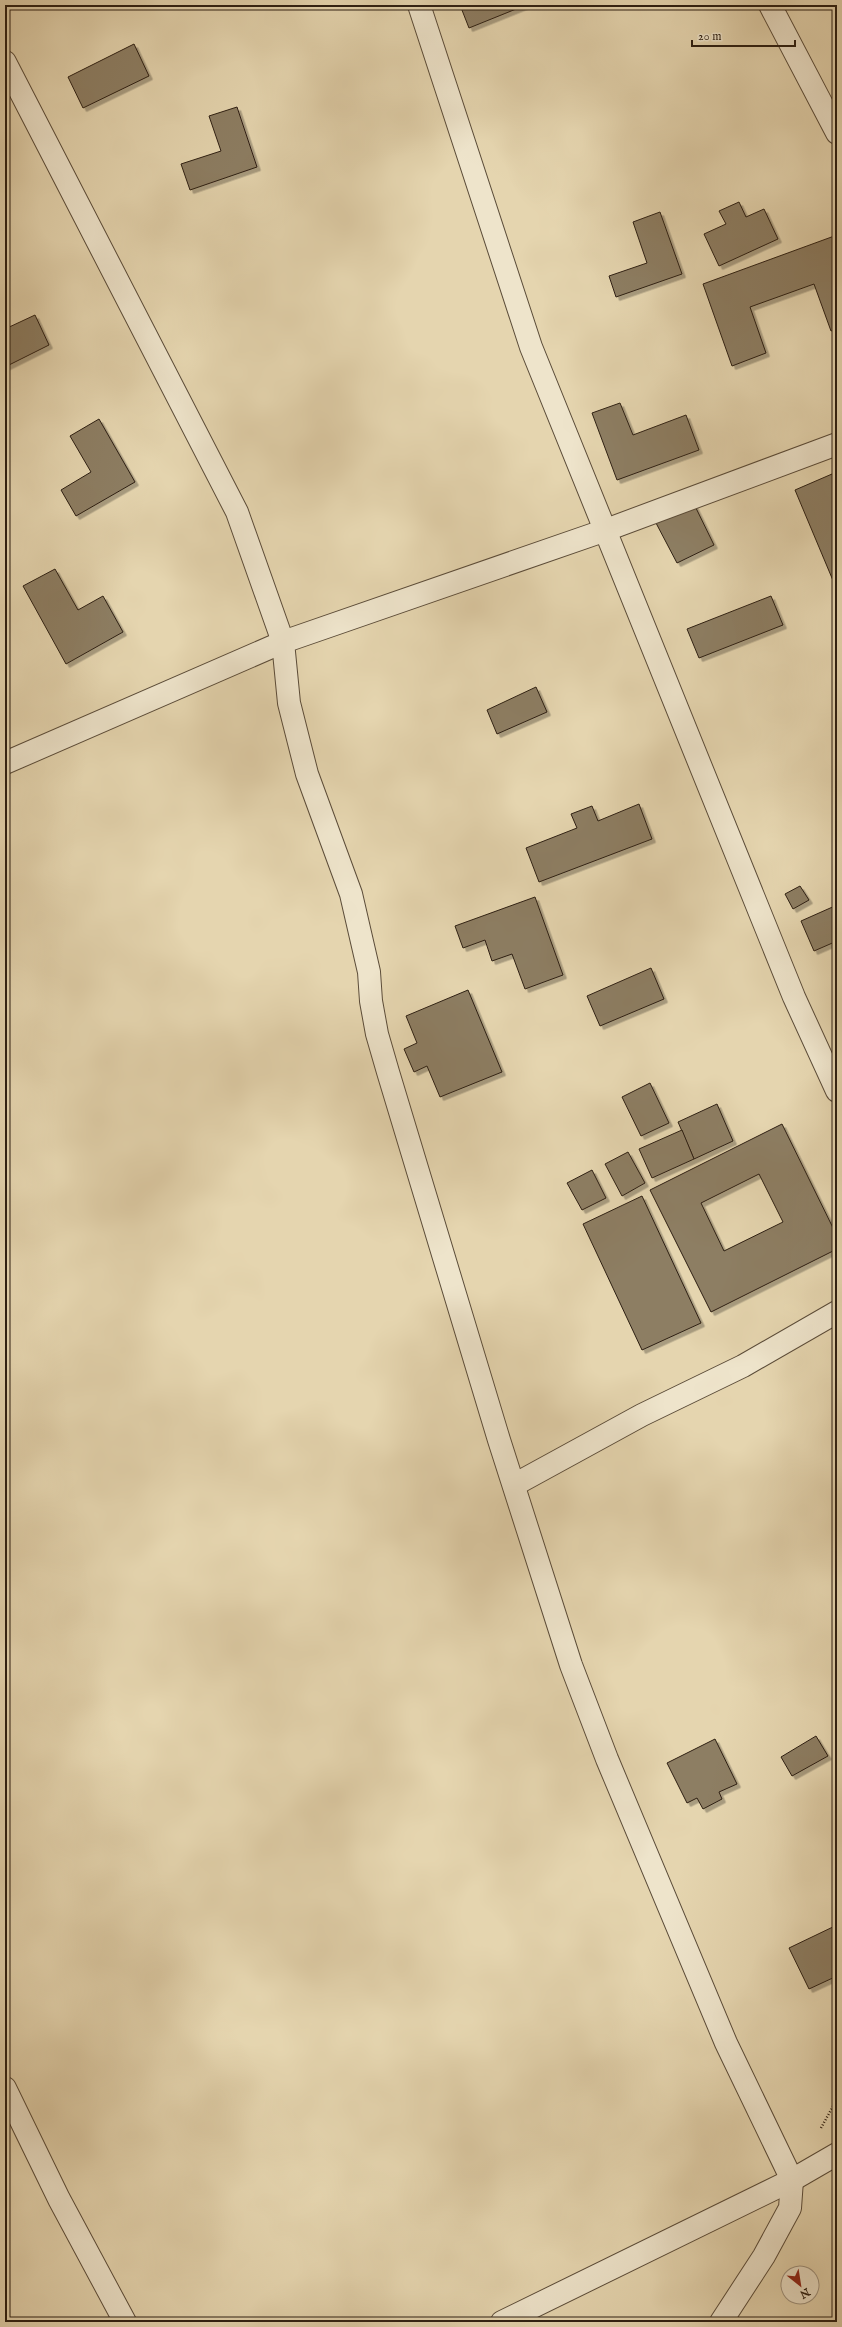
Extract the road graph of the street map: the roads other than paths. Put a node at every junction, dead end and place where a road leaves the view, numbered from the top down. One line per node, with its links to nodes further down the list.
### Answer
1 (419, 5): 6 (street)
2 (770, 5): 4 (street)
3 (5, 62): 7 (street)
4 (837, 133)
5 (837, 444): 6 (street)
6 (606, 530): 7 (street); 9 (street)
7 (283, 642): 8 (street); 11 (street)
8 (5, 763)
9 (837, 1091)
10 (837, 1312): 11 (street)
11 (514, 1485): 14 (street)
12 (5, 2088): 15 (street)
13 (837, 2154): 14 (street)
14 (792, 2180): 16 (street); 17 (street)
15 (125, 2322)
16 (502, 2322)
17 (721, 2322)

